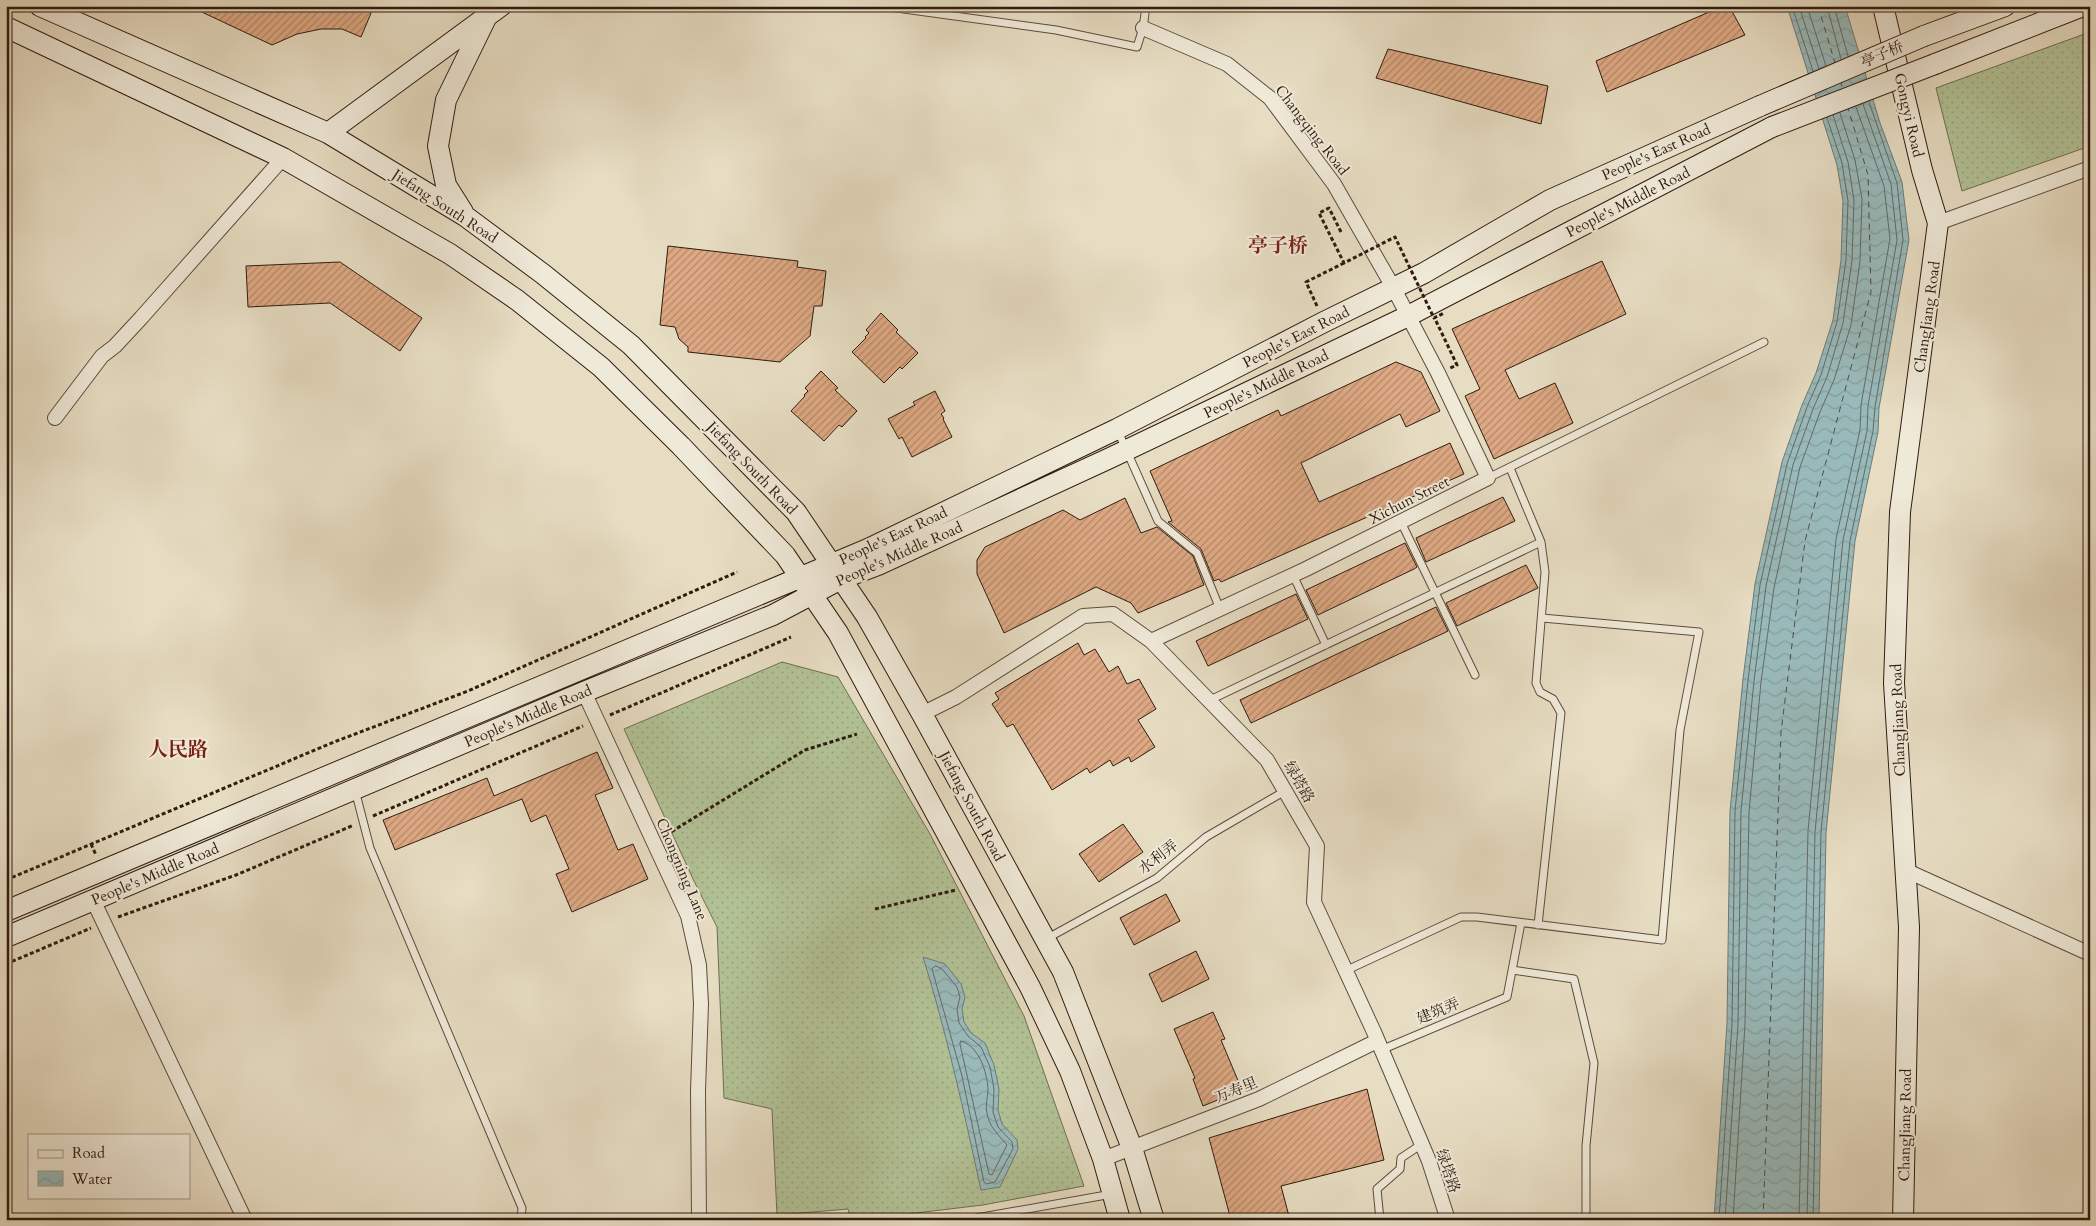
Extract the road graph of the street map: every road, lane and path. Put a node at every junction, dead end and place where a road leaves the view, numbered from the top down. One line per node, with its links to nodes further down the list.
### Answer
1 (40, 6): 11 (main road, Jiefang South Road)
2 (882, 6): 9 (lane)
3 (1146, 6): 9 (lane)
4 (1883, 6): 15 (main road, Gongyi Road)
5 (2005, 6): 10 (main road, 亭子桥, bridge)
6 (2083, 6): 20 (main road, People's Middle Road, bridge)
7 (493, 12): 11 (main road); 14 (main road)
8 (6, 27): 12 (main road)
9 (1144, 28): 18 (street, Changqing Road)
10 (1760, 106): 18 (main road, People's East Road)
11 (328, 133): 14 (main road, Jiefang South Road)
12 (283, 158): 25 (street); 35 (main road)
13 (2090, 168): 15 (street)
14 (466, 216): 33 (main road, Jiefang South Road)
15 (1938, 223): 53 (main road, ChangJiang Road)
16 (1341, 232): 17 (path, bridge)
17 (1344, 263): 21 (path, bridge); 22 (path)
18 (1393, 287): 20 (street); 22 (main road, People's East Road)
19 (1444, 314): 21 (path, bridge)
20 (1408, 316): 27 (main road, People's Middle Road); 29 (street)
21 (1434, 318): 24 (path)
22 (1324, 322): 26 (main road, People's East Road)
23 (1764, 342): 28 (lane)
24 (1457, 365)
25 (55, 418)
26 (1117, 429): 27 (lane); 33 (main road, People's East Road)
27 (1126, 450): 33 (main road, People's Middle Road); 38 (lane)
28 (1510, 468): 29 (lane); 31 (lane)
29 (1488, 478): 30 (street, Xichun Street)
30 (1401, 522): 34 (street, Xichun Street); 36 (lane)
31 (1541, 542): 36 (lane); 39 (lane)
32 (737, 572): 54 (path)
33 (836, 572): 35 (main road, People's Middle Road); 37 (main road, People's Middle Road); 46 (main road, Jiefang South Road)
34 (1293, 575): 38 (street, Xichun Street); 42 (lane)
35 (799, 577): 37 (main road); 58 (main road, People's Middle Road)
36 (1434, 593): 42 (lane); 43 (lane)
37 (811, 595): 44 (main road, People's Middle Road); 55 (main road)
38 (1220, 609): 41 (street, Xichun Street)
39 (1542, 618): 61 (lane); 61 (lane)
40 (791, 636): 47 (path, People's Middle Road)
41 (1151, 641): 45 (street, 绿塔路); 46 (street, 绿塔路)
42 (1326, 645): 45 (lane)
43 (1475, 676)
44 (584, 692): 47 (street, Chongning Lane); 49 (main road, People's Middle Road)
45 (1208, 701): 50 (street, 绿塔路)
46 (922, 714): 63 (main road, Jiefang South Road)
47 (597, 720): 51 (path, People's Middle Road); 52 (street, Chongning Lane)
48 (857, 734): 52 (path)
49 (354, 790): 51 (lane); 56 (main road, People's Middle Road)
50 (1285, 791): 63 (lane, 水利弄); 67 (street, 绿塔路)
51 (363, 821): 59 (path, People's Middle Road); 74 (lane)
52 (655, 842): 75 (street, Chongning Lane)
53 (1905, 870): 64 (street); 82 (main road, ChangJiang Road)
54 (6, 880)
55 (974, 886): 57 (path); 71 (main road)
56 (93, 900): 59 (street); 62 (main road, People's Middle Road)
57 (875, 909)
58 (6, 911)
59 (104, 922): 65 (path, People's Middle Road); 73 (street)
60 (1521, 923): 61 (lane); 66 (lane); 67 (lane)
61 (1538, 925)
62 (6, 937)
63 (1045, 940): 70 (main road, Jiefang South Road)
64 (2090, 954)
65 (6, 964)
66 (1512, 970): 68 (lane, 建筑弄); 81 (lane)
67 (1345, 971): 68 (street, 绿塔路)
68 (1378, 1046): 69 (street, 绿塔路); 70 (street, 万寿里)
69 (1422, 1144): 79 (lane); 80 (street, 绿塔路)
70 (1132, 1148): 71 (street, 万寿里); 78 (main road, Jiefang South Road)
71 (1103, 1159): 72 (main road)
72 (1113, 1194): 76 (lane); 77 (main road)
73 (245, 1220)
74 (521, 1220)
75 (699, 1220)
76 (964, 1220)
77 (1120, 1220)
78 (1154, 1220)
79 (1380, 1220)
80 (1448, 1220)
81 (1586, 1220)
82 (1903, 1220)

